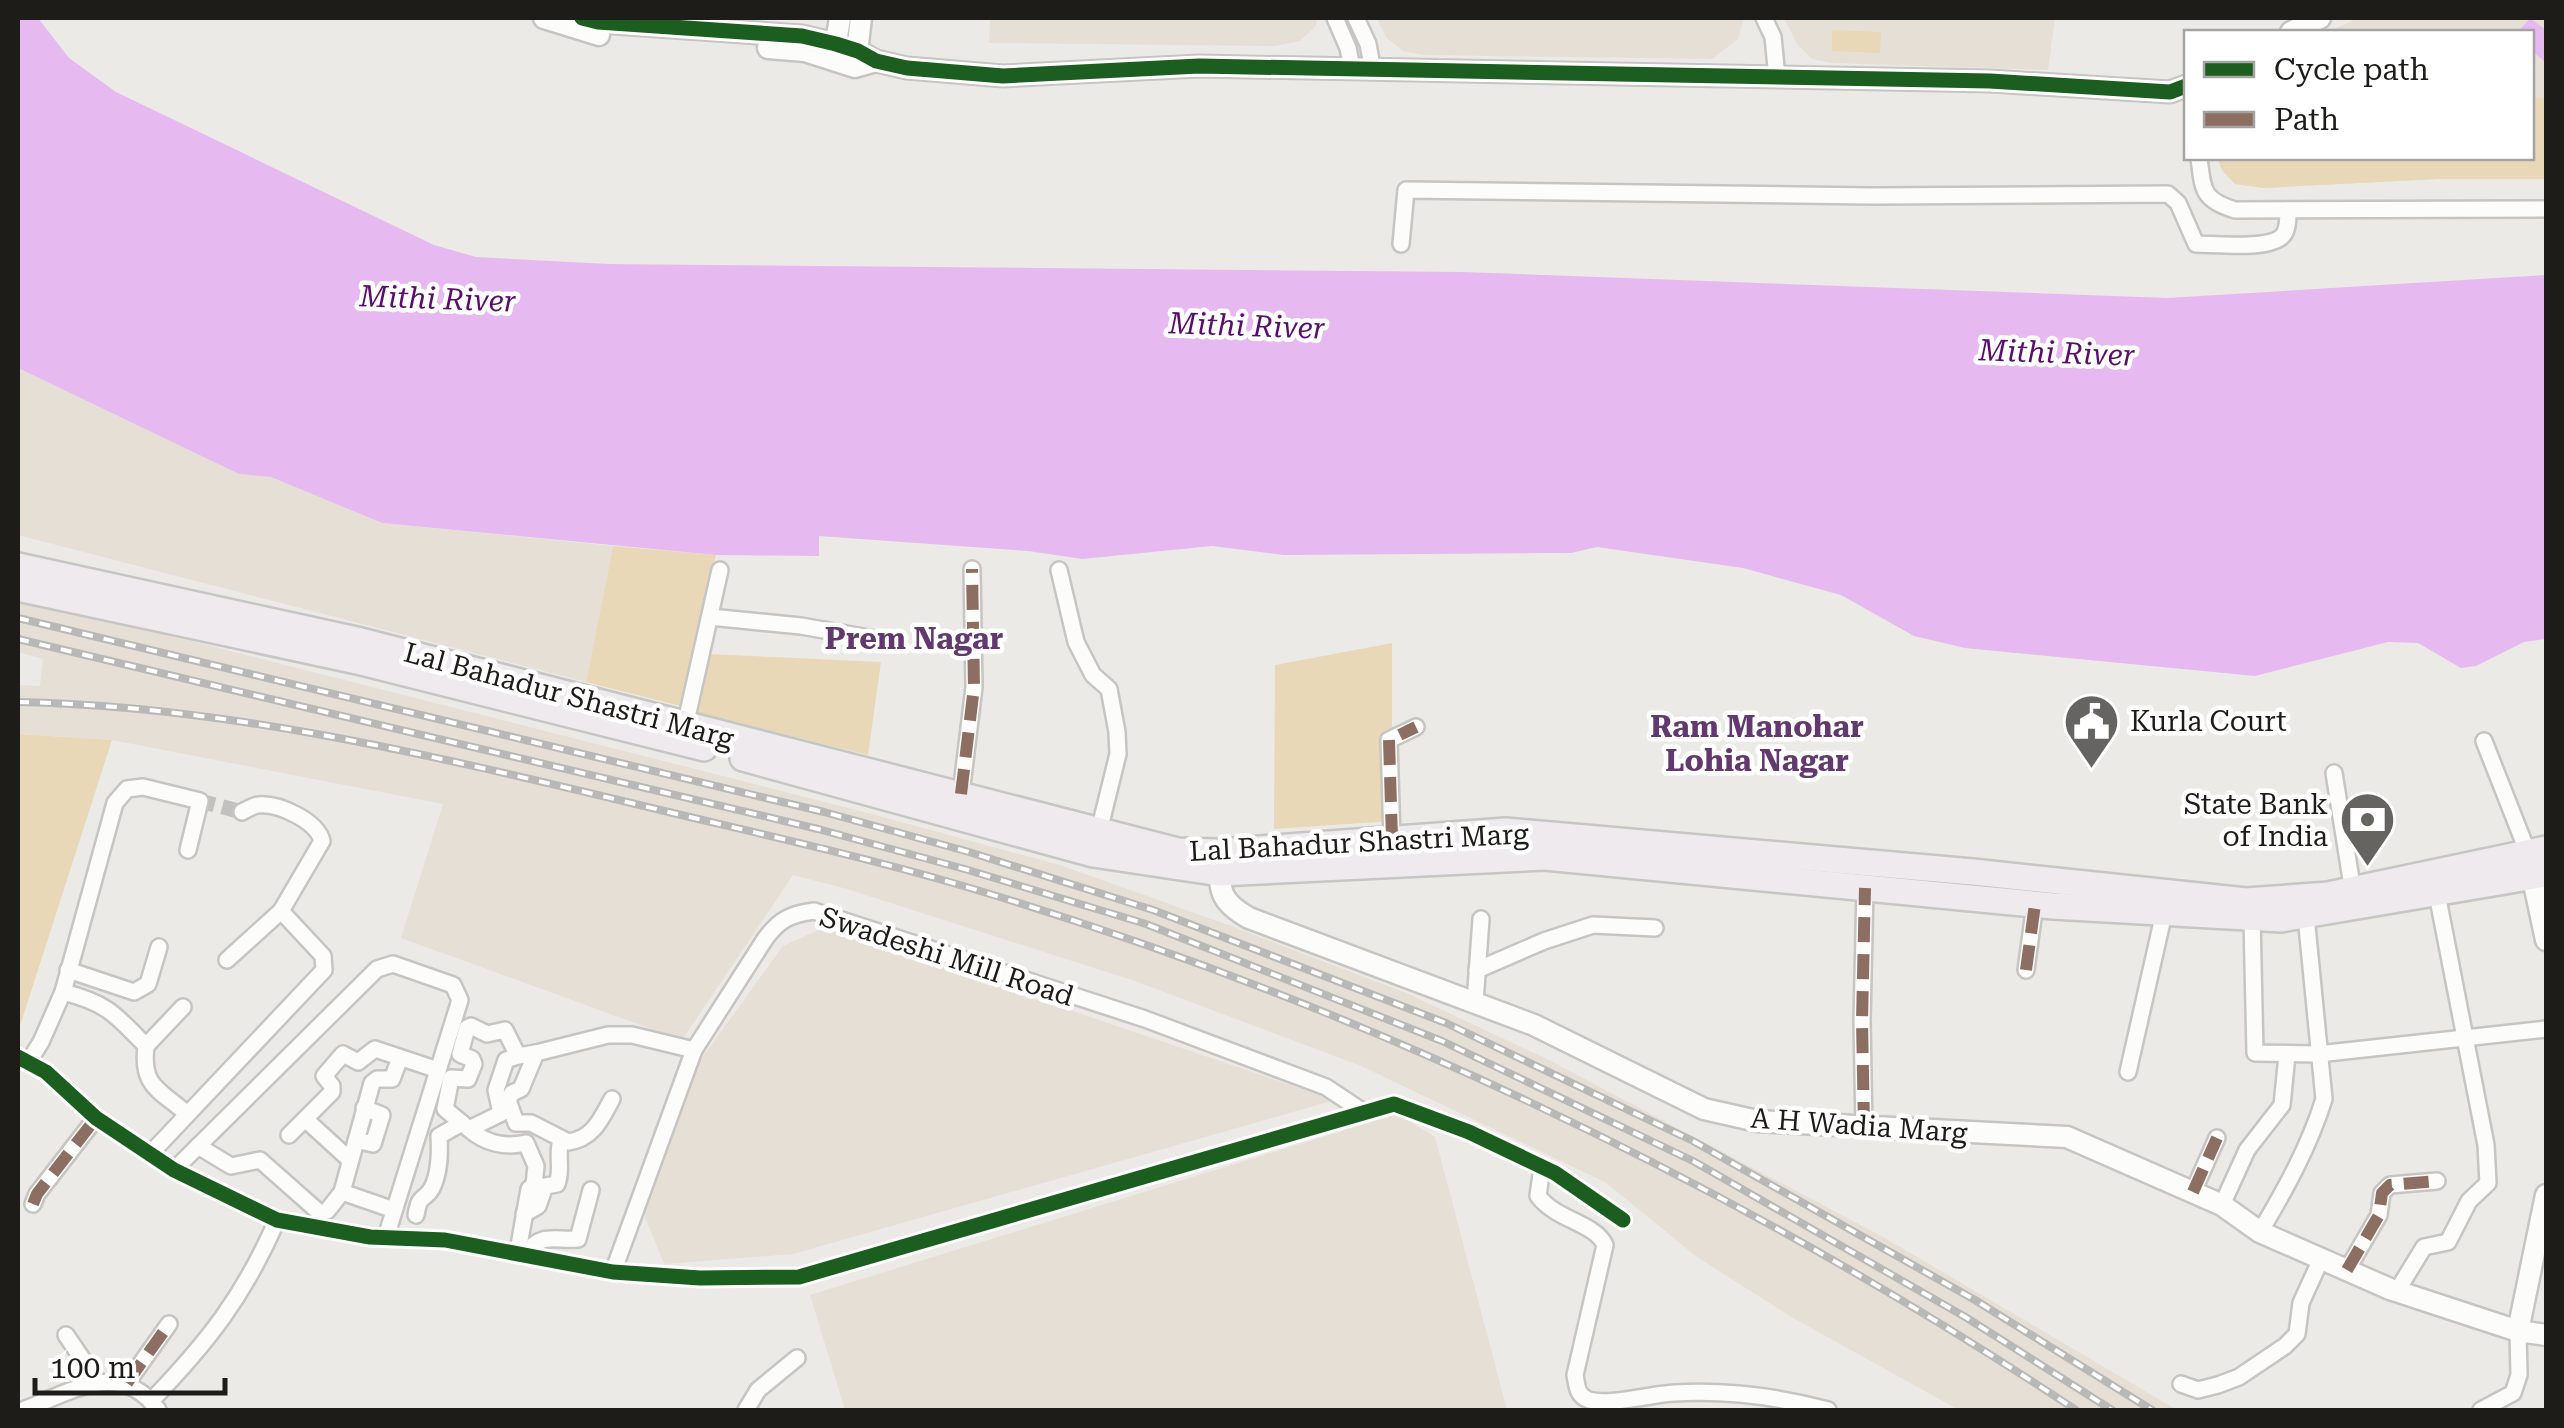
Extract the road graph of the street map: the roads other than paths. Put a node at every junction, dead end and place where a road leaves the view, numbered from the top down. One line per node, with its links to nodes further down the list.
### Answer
1 (544, 18): 10 (street)
2 (582, 18): 10 (street)
3 (840, 18): 10 (street)
4 (861, 18): 11 (street)
5 (1335, 18): 12 (street)
6 (1356, 18): 12 (street)
7 (1764, 18): 13 (street)
8 (2320, 18): 9 (street)
9 (2295, 30)
10 (834, 52): 11 (street)
11 (863, 60): 12 (street)
12 (1363, 69): 13 (street)
13 (1776, 77): 14 (street)
14 (2184, 87)
15 (2199, 160): 17 (street)
16 (2546, 209): 17 (street)
17 (2288, 210): 18 (street)
18 (1400, 244)
19 (18, 566): 23 (main road, Lal Bahadur Shastri Marg)
20 (972, 569): 35 (street)
21 (720, 570): 26 (street)
22 (1059, 570): 38 (street)
23 (52, 574): 25 (main road); 28 (main road, Lal Bahadur Shastri Marg)
24 (18, 588): 25 (main road, Lal Bahadur Shastri Marg)
25 (70, 601): 28 (main road, Lal Bahadur Shastri Marg)
26 (710, 616): 27 (street); 30 (street)
27 (876, 639)
28 (359, 651): 29 (main road, Lal Bahadur Shastri Marg)
29 (640, 723): 30 (main road, Lal Bahadur Shastri Marg); 33 (main road, Lal Bahadur Shastri Marg)
30 (685, 726): 33 (main road, Lal Bahadur Shastri Marg)
31 (1416, 727): 37 (street)
32 (2484, 742): 41 (street)
33 (769, 756): 35 (main road, Lal Bahadur Shastri Marg); 38 (main road, Lal Bahadur Shastri Marg)
34 (2334, 773): 44 (street)
35 (961, 794): 38 (main road, Lal Bahadur Shastri Marg)
36 (242, 812): 46 (street)
37 (1392, 839): 40 (main road, Lal Bahadur Shastri Marg); 42 (main road, Lal Bahadur Shastri Marg)
38 (1096, 842): 40 (main road, Lal Bahadur Shastri Marg)
39 (188, 850): 55 (street)
40 (1220, 862): 42 (main road, Lal Bahadur Shastri Marg); 59 (street, A H Wadia Marg)
41 (2538, 863): 43 (main road, Lal Bahadur Shastri Marg); 44 (main road, Lal Bahadur Shastri Marg); 52 (street)
42 (1864, 875): 44 (main road, Lal Bahadur Shastri Marg); 45 (main road, Lal Bahadur Shastri Marg); 80 (street)
43 (2437, 894): 44 (main road, Lal Bahadur Shastri Marg); 62 (street)
44 (2354, 899): 48 (main road, Lal Bahadur Shastri Marg)
45 (2035, 904): 47 (main road, Lal Bahadur Shastri Marg); 57 (street)
46 (281, 911): 54 (street); 75 (street)
47 (2164, 913): 50 (main road, Lal Bahadur Shastri Marg); 72 (street)
48 (2306, 916): 50 (main road, Lal Bahadur Shastri Marg); 66 (street)
49 (1481, 919): 56 (street)
50 (2252, 919): 67 (street)
51 (1655, 928): 56 (street)
52 (2546, 940)
53 (160, 947): 55 (street)
54 (227, 960)
55 (68, 970): 58 (street)
56 (1477, 970): 59 (street)
57 (2026, 970)
58 (63, 992): 63 (street); 70 (street)
59 (1474, 1002): 80 (street, A H Wadia Marg)
60 (184, 1008): 63 (street)
61 (2546, 1029): 62 (street)
62 (2467, 1038): 66 (street); 108 (street)
63 (146, 1046): 75 (street)
64 (694, 1050): 65 (street); 74 (street, Swadeshi Mill Road); 107 (street, Swadeshi Mill Road)
65 (536, 1053): 68 (street); 76 (street)
66 (2318, 1054): 67 (street); 102 (street)
67 (2287, 1055): 97 (street)
68 (518, 1056): 76 (street); 79 (street)
69 (400, 1058): 71 (street); 78 (street); 87 (street)
70 (23, 1059): 77 (street)
71 (438, 1070): 85 (street); 98 (street)
72 (2128, 1072)
73 (612, 1099): 83 (street)
74 (1365, 1113): 88 (street); 107 (street)
75 (187, 1114): 86 (street)
76 (509, 1115): 79 (street); 83 (street); 84 (street)
77 (96, 1118): 86 (street); 96 (street)
78 (305, 1119): 81 (street); 87 (street)
79 (466, 1126): 84 (street); 99 (street)
80 (1864, 1127): 94 (street, A H Wadia Marg)
81 (289, 1135)
82 (2217, 1138): 94 (street)
83 (561, 1140): 91 (street)
84 (526, 1142): 91 (street)
85 (198, 1146): 89 (street); 93 (street)
86 (152, 1152): 89 (street)
87 (350, 1160): 93 (street)
88 (1542, 1167): 101 (street); 120 (street)
89 (174, 1170): 100 (street)
90 (2437, 1181): 106 (street)
91 (539, 1186): 104 (street)
92 (591, 1190): 104 (street)
93 (342, 1192): 98 (street)
94 (2192, 1192): 97 (street, A H Wadia Marg)
95 (2546, 1195): 110 (street)
96 (33, 1204)
97 (2222, 1206): 102 (street, A H Wadia Marg)
98 (394, 1210): 103 (street)
99 (416, 1215)
100 (277, 1220): 103 (street); 117 (street)
101 (1623, 1220)
102 (2260, 1232): 105 (street, A H Wadia Marg)
103 (386, 1237): 104 (street)
104 (522, 1252): 107 (street)
105 (2320, 1259): 106 (street, A H Wadia Marg); 116 (street)
106 (2347, 1270): 108 (street, A H Wadia Marg)
107 (612, 1272)
108 (2396, 1291): 110 (street, A H Wadia Marg)
109 (169, 1324): 115 (street)
110 (2518, 1331): 111 (street, A H Wadia Marg); 121 (street)
111 (2546, 1335)
112 (66, 1336): 114 (street)
113 (796, 1358): 119 (street)
114 (98, 1382): 115 (street); 118 (street)
115 (127, 1383): 117 (street)
116 (2181, 1384)
117 (155, 1406)
118 (24, 1410)
119 (746, 1410)
120 (1828, 1410)
121 (2481, 1410)

